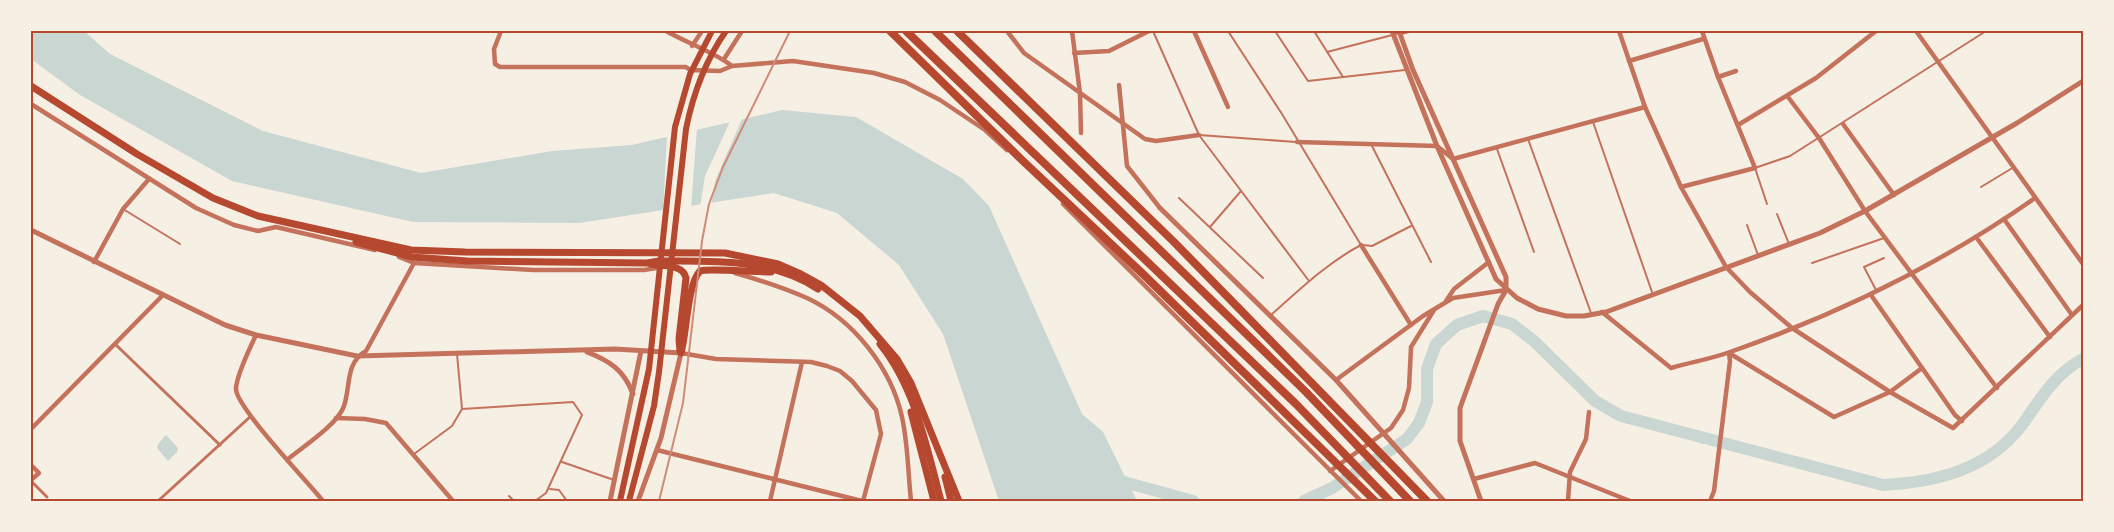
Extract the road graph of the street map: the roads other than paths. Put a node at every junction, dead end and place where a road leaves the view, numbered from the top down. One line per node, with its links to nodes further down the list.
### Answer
1 (501, 31): 33 (street)
2 (666, 31): 27 (street)
3 (702, 31): 27 (street)
4 (712, 31): 161 (main road)
5 (726, 31): 162 (main road)
6 (742, 31): 30 (street)
7 (890, 31): 171 (highway)
8 (906, 31): 172 (highway)
9 (935, 31): 173 (highway)
10 (957, 31): 174 (highway)
11 (1006, 31): 41 (street)
12 (1072, 31): 29 (street)
13 (1149, 31): 29 (street)
14 (1153, 31): 51 (lane)
15 (1194, 31): 44 (street)
16 (1228, 31): 55 (lane)
17 (1275, 31): 36 (lane)
18 (1314, 31): 28 (lane)
19 (1408, 31): 25 (street)
20 (1619, 31): 31 (street)
21 (1702, 31): 26 (street)
22 (1876, 31): 42 (street)
23 (1916, 31): 32 (street)
24 (1986, 31): 32 (lane)
25 (1396, 33): 28 (lane); 34 (street); 59 (street)
26 (1703, 38): 31 (street); 37 (street)
27 (692, 46): 30 (street)
28 (1327, 52): 36 (lane)
29 (1074, 53): 41 (street)
30 (724, 59): 33 (street)
31 (1629, 61): 45 (street)
32 (1938, 62): 48 (lane); 52 (street)
33 (732, 66): 144 (street)
34 (1405, 70): 36 (lane); 57 (street)
35 (1736, 71): 37 (street)
36 (1343, 77)
37 (1718, 78): 49 (street)
38 (2083, 81): 52 (street)
39 (1119, 85): 47 (street)
40 (31, 87): 91 (highway); 140 (highway)
41 (1080, 93): 47 (street); 50 (street)
42 (1788, 97): 49 (street); 54 (street)
43 (31, 104): 62 (street)
44 (1228, 107)
45 (1644, 107): 46 (street); 64 (street)
46 (1592, 121): 53 (street); 103 (lane)
47 (1122, 123): 51 (street); 70 (street)
48 (1843, 124): 54 (lane); 66 (street)
49 (1738, 125): 61 (street)
50 (1081, 134)
51 (1199, 136): 55 (lane); 65 (lane)
52 (1991, 136): 60 (street); 66 (street)
53 (1528, 138): 58 (street); 110 (lane)
54 (1819, 138): 61 (lane); 72 (street)
55 (1297, 142): 56 (street); 83 (lane)
56 (1371, 144): 57 (street); 76 (lane)
57 (1437, 146): 59 (street); 89 (street)
58 (1496, 146): 59 (street); 84 (lane)
59 (1453, 159): 101 (street)
60 (2014, 167): 63 (lane); 68 (street)
61 (1755, 168): 64 (street); 69 (lane)
62 (149, 179): 71 (street); 90 (street)
63 (1981, 186)
64 (1681, 187): 95 (street)
65 (1241, 191): 77 (lane); 100 (lane)
66 (1894, 195): 72 (street)
67 (1179, 198): 77 (lane)
68 (2036, 198): 74 (street); 93 (street)
69 (1767, 204)
70 (1160, 208): 111 (street)
71 (123, 209): 81 (lane); 87 (street)
72 (1865, 212): 79 (street); 82 (street)
73 (1777, 214): 82 (lane)
74 (2004, 219): 80 (street); 112 (street)
75 (1746, 225): 85 (lane)
76 (1411, 226): 83 (lane); 88 (lane)
77 (1210, 228): 99 (lane)
78 (31, 230): 87 (street)
79 (1886, 237): 92 (lane); 98 (street)
80 (1976, 237): 98 (street); 116 (street)
81 (180, 244)
82 (1789, 244): 85 (street)
83 (1361, 245): 100 (lane); 113 (street)
84 (1534, 252)
85 (1758, 255): 95 (street)
86 (1884, 258): 102 (lane)
87 (94, 262): 105 (street)
88 (1430, 262)
89 (1489, 262): 101 (street); 106 (street)
90 (414, 263): 94 (street); 123 (street)
91 (647, 263): 94 (highway); 97 (highway)
92 (1812, 263)
93 (2083, 264)
94 (667, 267): 120 (highway)
95 (1726, 267): 103 (street); 114 (street)
96 (734, 272): 97 (highway); 120 (highway); 166 (street)
97 (778, 272): 126 (highway)
98 (1913, 274): 102 (street); 128 (street)
99 (1263, 278)
100 (1309, 281): 111 (lane)
101 (1506, 290): 106 (street); 110 (street); 147 (street)
102 (1878, 292): 104 (street)
103 (1653, 295): 109 (street)
104 (1870, 295): 114 (street); 125 (street)
105 (162, 296): 115 (street); 117 (street)
106 (1445, 302): 108 (street)
107 (2083, 306): 112 (street)
108 (1434, 310): 113 (street); 144 (street)
109 (1602, 312): 110 (street); 121 (street)
110 (1592, 314)
111 (1271, 315): 127 (street)
112 (2072, 315): 116 (street)
113 (1411, 325): 127 (street)
114 (1792, 328): 121 (street); 129 (street)
115 (256, 335): 123 (street); 133 (street)
116 (2050, 337): 128 (street)
117 (115, 344): 136 (street); 137 (street)
118 (583, 350): 119 (street); 122 (street); 130 (street)
119 (641, 351): 120 (street); 130 (street)
120 (680, 353): 124 (street); 138 (street)
121 (1729, 353): 129 (street); 179 (street)
122 (457, 354): 123 (street); 131 (lane)
123 (357, 356): 134 (street)
124 (802, 362): 146 (street); 165 (street)
125 (1922, 368): 129 (street); 135 (street)
126 (898, 371): 167 (highway); 168 (highway)
127 (1336, 380): 175 (street)
128 (1996, 388): 135 (street)
129 (1890, 392): 135 (street)
130 (634, 395): 148 (street)
131 (462, 409): 139 (lane); 142 (lane)
132 (1588, 412): 145 (street)
133 (251, 416): 137 (street); 141 (street)
134 (336, 418): 139 (street); 141 (street)
135 (1962, 421)
136 (31, 429)
137 (220, 445): 154 (street)
138 (657, 450): 146 (street); 163 (street)
139 (412, 455): 156 (street)
140 (940, 456): 169 (highway); 170 (highway)
141 (288, 459): 155 (street)
142 (562, 462): 148 (lane); 150 (lane)
143 (31, 465): 149 (street)
144 (1330, 471): 153 (street)
145 (1572, 478): 147 (street); 177 (street); 178 (street)
146 (775, 479): 164 (street); 165 (street)
147 (1474, 479): 176 (street)
148 (614, 480): 160 (street)
149 (31, 481): 152 (street)
150 (549, 488): 158 (lane); 159 (lane)
151 (509, 496): 157 (lane)
152 (48, 497)
153 (1359, 499)
154 (158, 501)
155 (323, 501)
156 (453, 501)
157 (514, 501)
158 (535, 501)
159 (567, 501)
160 (610, 501)
161 (620, 501)
162 (629, 501)
163 (638, 501)
164 (770, 501)
165 (863, 501)
166 (911, 501)
167 (934, 501)
168 (941, 501)
169 (951, 501)
170 (960, 501)
171 (1375, 501)
172 (1390, 501)
173 (1410, 501)
174 (1427, 501)
175 (1444, 501)
176 (1482, 501)
177 (1568, 501)
178 (1630, 501)
179 (1710, 501)

